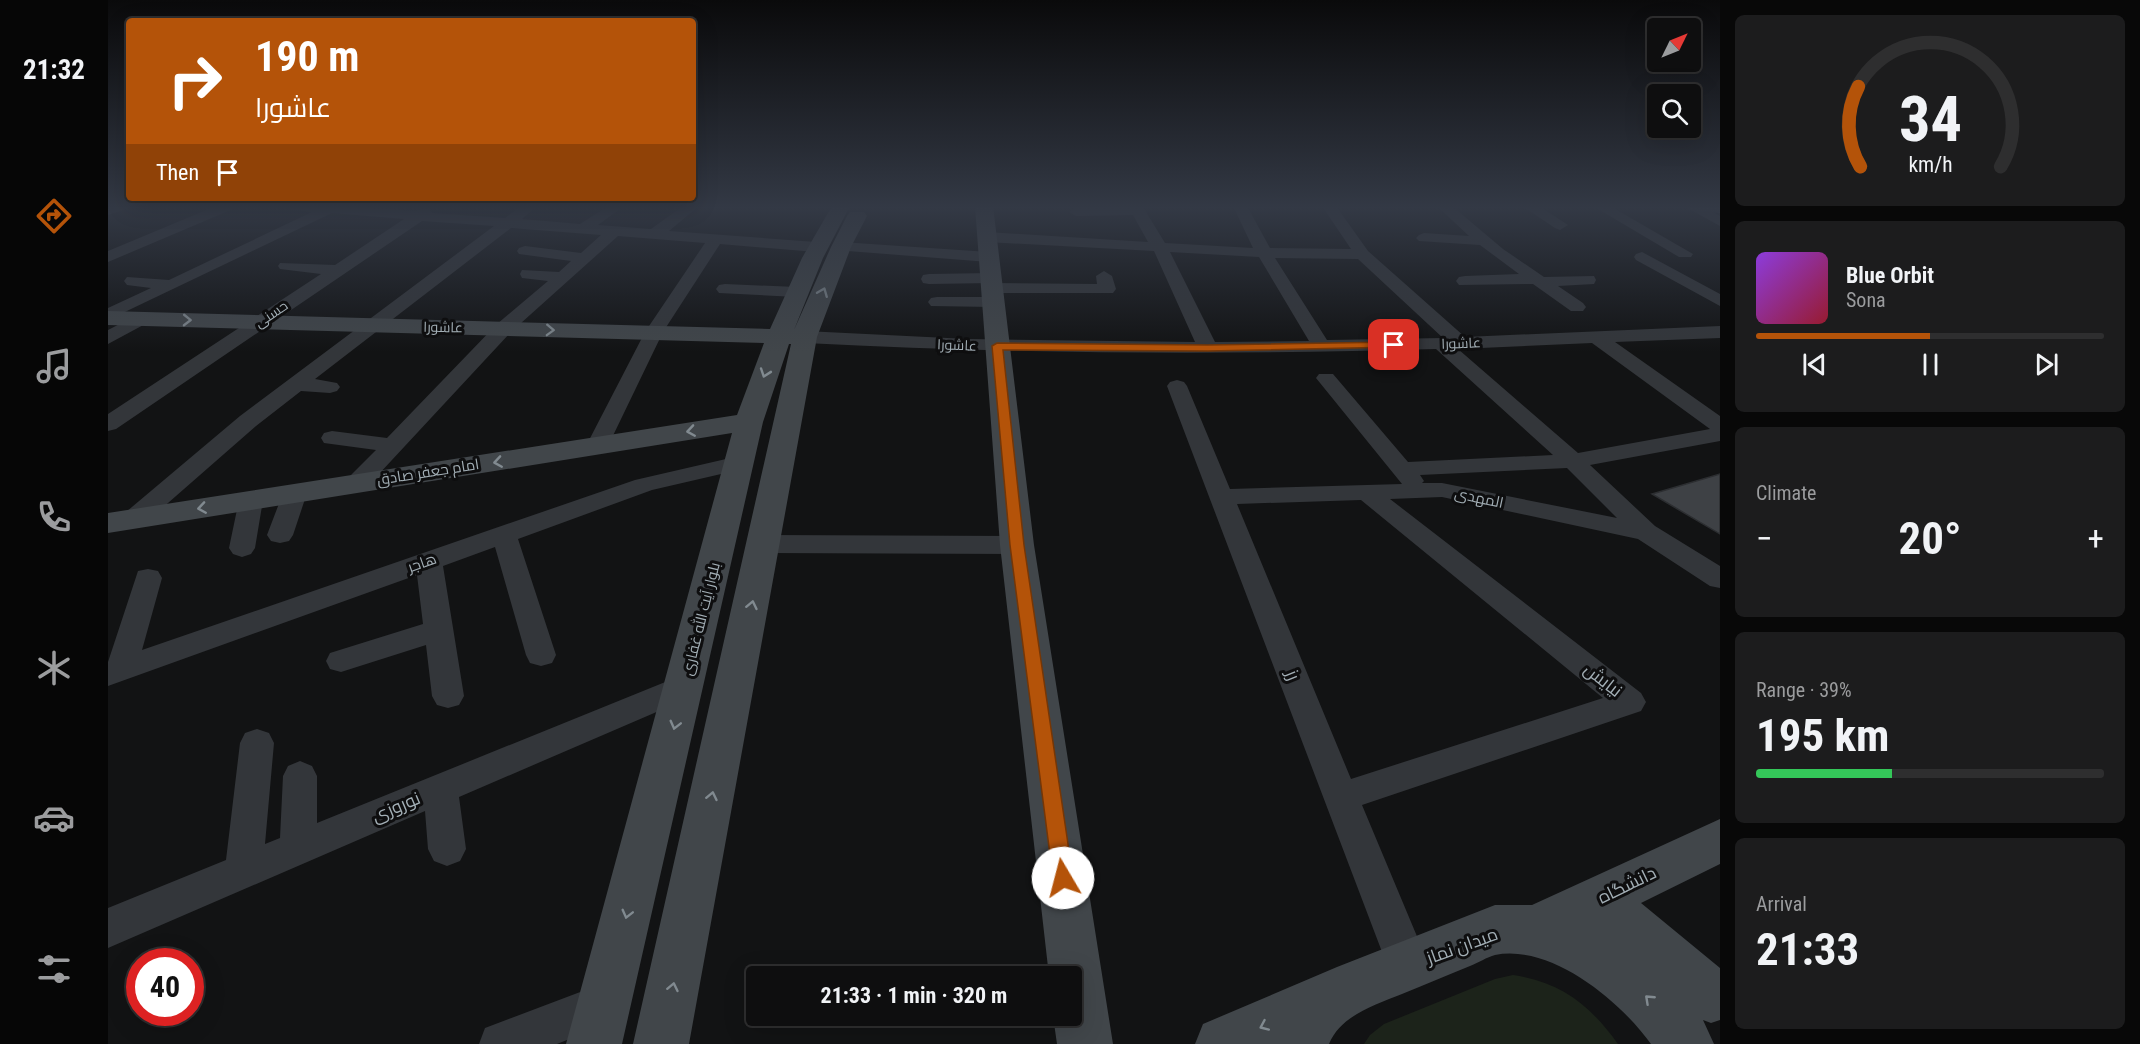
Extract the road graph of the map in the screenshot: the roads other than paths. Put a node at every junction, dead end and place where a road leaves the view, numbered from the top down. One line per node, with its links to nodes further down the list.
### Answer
1 (231, 255): 28 (street)
2 (362, 255): 22 (street, حسنی)
3 (465, 255): 37 (street)
4 (536, 255): 18 (street)
5 (588, 255): 18 (street)
6 (706, 255): 39 (street)
7 (824, 255): 30 (main road, بلوار آیت الله غفاری)
8 (826, 255): 41 (main road, بلوار آیت الله غفاری, one-way to 8)
9 (917, 255): 16 (street)
10 (1072, 255): 16 (street)
11 (1163, 255): 47 (street)
12 (1265, 255): 46 (street)
13 (1363, 255): 44 (street)
14 (1502, 255): 17 (street)
15 (1642, 257): 31 (street)
16 (989, 261): 23 (street); 24 (street); 32 (street); 45 (main road)
17 (1516, 265): 25 (street); 25 (street)
18 (574, 267): 19 (street); 21 (street); 38 (street)
19 (598, 270)
20 (280, 271): 22 (street)
21 (528, 274)
22 (331, 275): 36 (street, حسنی)
23 (1104, 276)
24 (929, 279)
25 (1538, 280): 26 (street); 33 (street)
26 (1588, 280)
27 (133, 281): 28 (street)
28 (172, 285): 34 (street)
29 (725, 289): 30 (street)
30 (797, 292): 41 (main road, بلوار آیت الله غفاری)
31 (1720, 301)
32 (938, 302)
33 (1578, 307)
34 (108, 317): 35 (main road, عاشورا)
35 (141, 319): 36 (main road, عاشورا, one-way to 36); 43 (street)
36 (259, 322): 37 (main road, عاشورا); 53 (street, حسنی)
37 (372, 325): 38 (main road, عاشورا); 49 (street)
38 (504, 328): 39 (main road, عاشورا, one-way to 39); 57 (street)
39 (654, 332): 41 (main road, عاشورا); 58 (street)
40 (1720, 332): 42 (street, عاشورا)
41 (792, 336): 45 (street, عاشورا); 52 (main road, بلوار آیت الله غفاری, one-way to 52); 72 (main road, بلوار آیت الله غفاری)
42 (1594, 337): 44 (street, عاشورا); 54 (street)
43 (108, 338)
44 (1450, 344): 46 (street, عاشورا); 59 (street)
45 (997, 346): 47 (street, عاشورا); 73 (main road)
46 (1322, 347): 47 (street, عاشورا)
47 (1208, 348)
48 (1326, 378): 61 (street)
49 (296, 384): 51 (street); 68 (street)
50 (1177, 386): 66 (street, رز)
51 (330, 387)
52 (749, 422): 58 (main road, امام جعفر صادق, one-way to 58); 60 (main road, بلوار آیت الله غفاری)
53 (108, 424)
54 (1720, 426)
55 (1720, 434): 59 (street)
56 (332, 438): 57 (street)
57 (393, 445): 62 (street)
58 (597, 446): 62 (main road, امام جعفر صادق, one-way to 62)
59 (1573, 461): 61 (street); 69 (street)
60 (739, 463): 71 (street, هاجر); 82 (main road, بلوار آیت الله غفاری)
61 (1402, 469): 63 (street)
62 (356, 484): 65 (main road, امام جعفر صادق)
63 (1420, 491): 64 (street, المهدی); 69 (street, المهدی)
64 (1366, 492): 66 (street, المهدی); 87 (street, نیایش)
65 (295, 494): 67 (main road, امام جعفر صادق); 70 (street)
66 (1221, 497): 87 (street, رز)
67 (251, 500): 68 (main road, امام جعفر صادق, one-way to 68); 74 (street)
68 (122, 521)
69 (1646, 532): 77 (street, المهدی)
70 (280, 535)
71 (504, 535): 75 (street, هاجر); 79 (street)
72 (764, 544): 73 (street); 100 (main road, بلوار آیت الله غفاری, one-way to 72)
73 (1017, 545): 101 (main road)
74 (242, 548)
75 (429, 561): 78 (street); 81 (street, هاجر)
76 (148, 578): 81 (street)
77 (1720, 579)
78 (440, 630): 80 (street); 83 (street)
79 (541, 654)
80 (341, 661)
81 (115, 672)
82 (684, 686): 86 (street, نوروزی); 98 (main road, بلوار آیت الله غفاری, one-way to 98)
83 (448, 696)
84 (257, 743): 91 (street)
85 (300, 776): 89 (street)
86 (440, 789): 89 (street, نوروزی); 90 (street)
87 (1342, 797): 95 (street, رز)
88 (1720, 840): 92 (main road, دانشگاه)
89 (298, 848): 91 (street, نوروزی)
90 (447, 849)
91 (244, 871): 93 (street, نوروزی)
92 (1598, 899): 94 (main road, دانشگاه); 97 (main road)
93 (108, 928)
94 (1534, 930): 95 (main road, میدان نماز); 104 (main road, میدان نماز, one-way to 94)
95 (1408, 965): 96 (main road, میدان نماز)
96 (1337, 994): 102 (main road, one-way to 102); 103 (main road, میدان نماز)
97 (1707, 1008)
98 (599, 1024): 99 (street)
99 (501, 1044)
100 (661, 1044)
101 (1086, 1044)
102 (1223, 1044)
103 (1301, 1044)
104 (1686, 1044)

